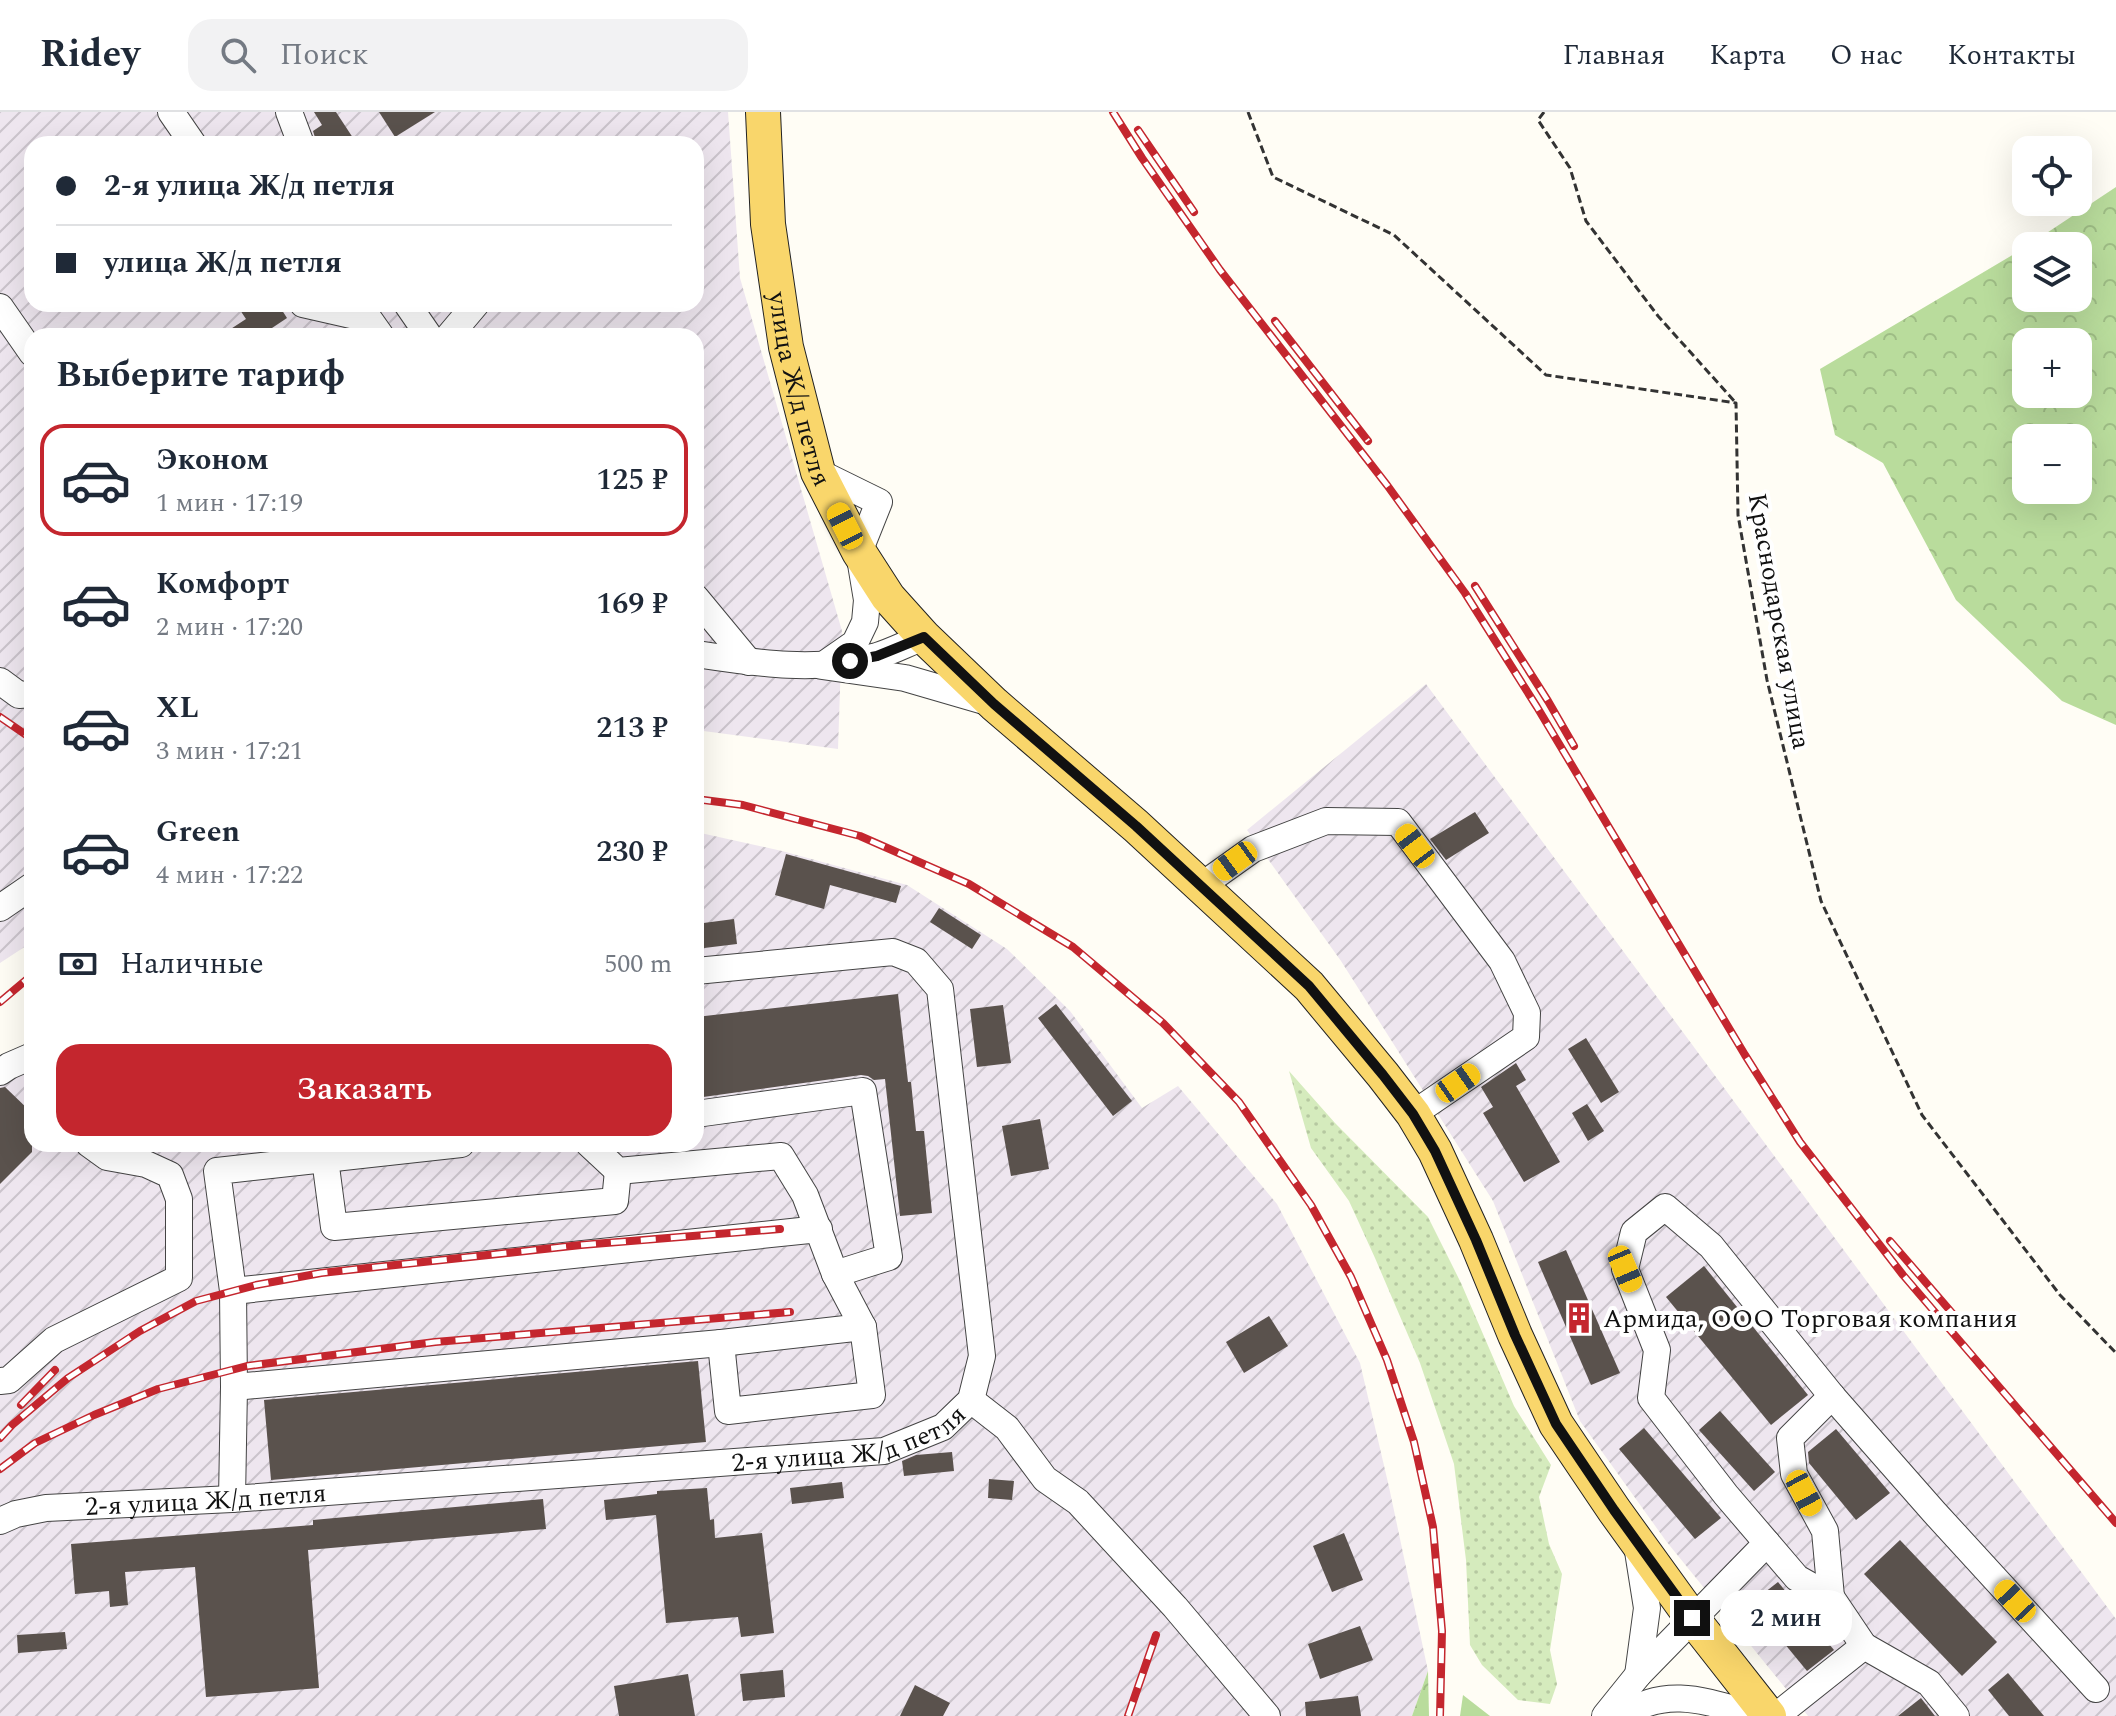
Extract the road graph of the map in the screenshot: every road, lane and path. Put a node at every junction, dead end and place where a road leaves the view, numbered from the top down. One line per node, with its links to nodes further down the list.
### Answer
1 (171, 112): 6 (street)
2 (289, 112): 7 (street)
3 (763, 112): 15 (main road, улица Ж/д петля)
4 (1248, 112): 14 (path)
5 (1544, 112): 14 (path)
6 (188, 136)
7 (298, 136)
8 (0, 307): 13 (street)
9 (338, 312): 11 (street)
10 (469, 312): 12 (street)
11 (375, 328)
12 (456, 328)
13 (24, 342)
14 (1736, 403): 42 (path, Краснодарская улица)
15 (859, 552): 17 (main road, улица Ж/д петля); 20 (street)
16 (704, 608): 19 (street)
17 (924, 637): 20 (street); 23 (main road, улица Ж/д петля)
18 (704, 655): 19 (street)
19 (749, 662): 20 (street)
20 (822, 666): 23 (street)
21 (0, 681): 22 (street)
22 (24, 695)
23 (994, 704): 24 (main road, улица Ж/д петля)
24 (1201, 886): 31 (main road, улица Ж/д петля); 31 (street)
25 (24, 892): 26 (street)
26 (0, 908)
27 (704, 970): 46 (street, 2-я улица Ж/д петля)
28 (24, 1059): 29 (street)
29 (0, 1072)
30 (704, 1113): 38 (street)
31 (1413, 1114): 49 (main road, улица Ж/д петля)
32 (100, 1152): 43 (street)
33 (388, 1152): 35 (street)
34 (598, 1152): 36 (street)
35 (325, 1159): 36 (street); 39 (street)
36 (618, 1171): 37 (street)
37 (819, 1229): 38 (street); 39 (street)
38 (835, 1274): 40 (street)
39 (233, 1291): 44 (street)
40 (863, 1327): 41 (street); 41 (street)
41 (721, 1343): 44 (street)
42 (2116, 1353)
43 (0, 1381)
44 (234, 1387): 47 (street)
45 (1832, 1396): 50 (street); 51 (street); 55 (street)
46 (971, 1400): 47 (street, 2-я улица Ж/д петля); 56 (street)
47 (232, 1499): 48 (street, 2-я улица Ж/д петля)
48 (0, 1521)
49 (1637, 1542): 52 (main road, улица Ж/д петля); 54 (street)
50 (1767, 1543): 51 (street); 52 (street)
51 (1831, 1597): 53 (street)
52 (1692, 1618): 54 (street); 60 (main road, улица Ж/д петля)
53 (1864, 1646): 61 (street); 62 (street)
54 (1638, 1675): 57 (street)
55 (2096, 1689)
56 (1267, 1716)
57 (1605, 1716)
58 (1622, 1716): 59 (street)
59 (1759, 1716)
60 (1769, 1716)
61 (1776, 1716)
62 (1956, 1716)

